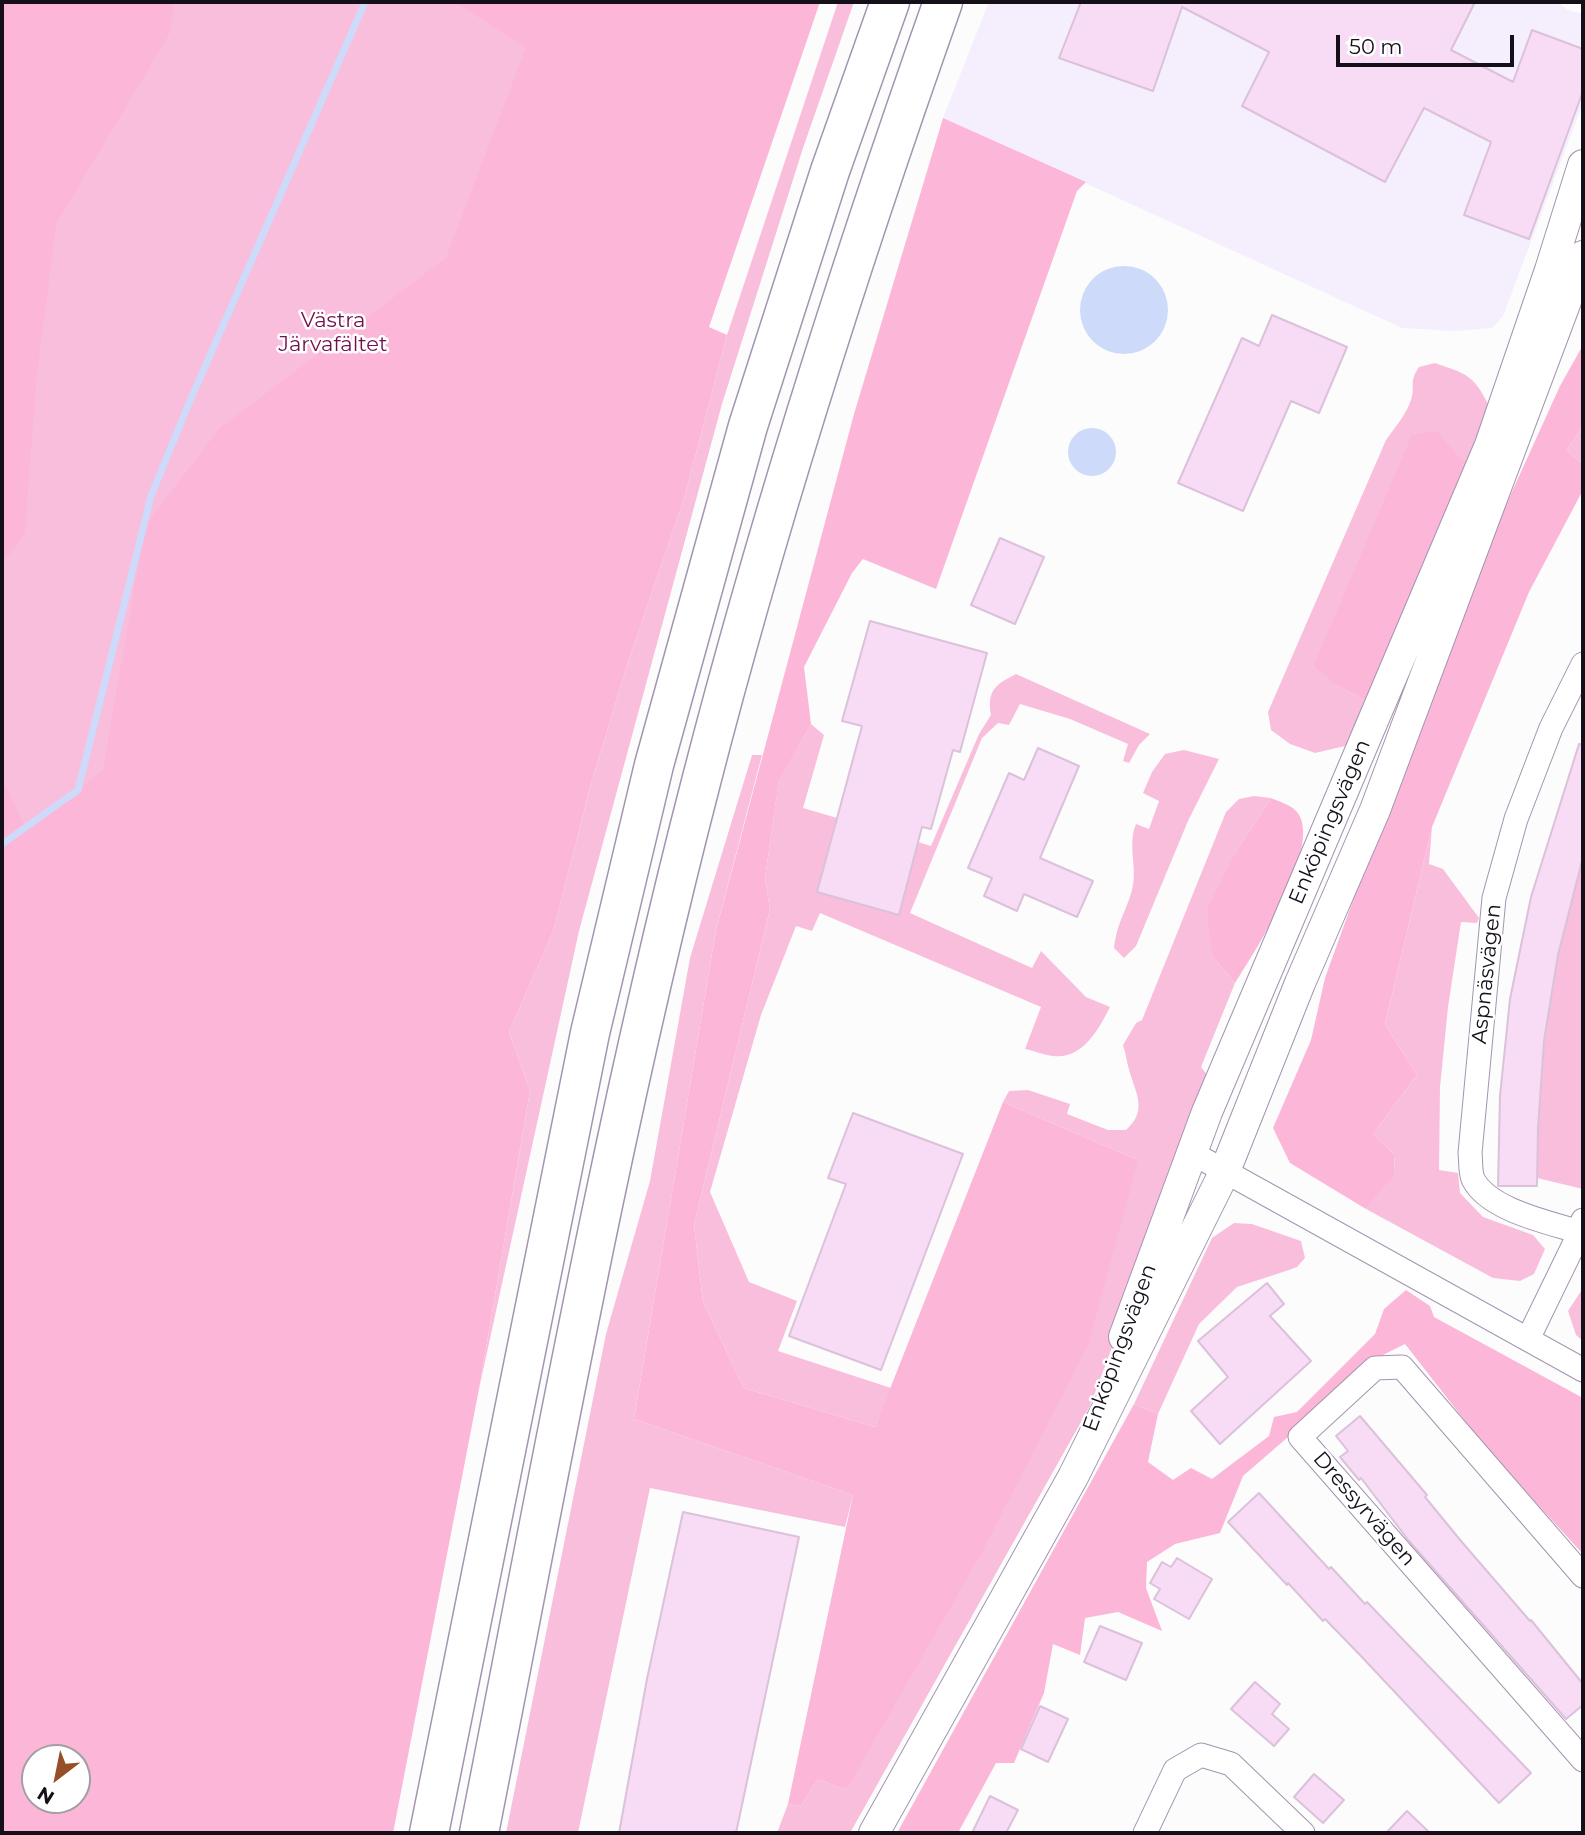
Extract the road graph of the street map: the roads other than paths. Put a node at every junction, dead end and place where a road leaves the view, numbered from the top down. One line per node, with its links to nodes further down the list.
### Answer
1 (890, 2): 14 (highway)
2 (943, 2): 15 (highway)
3 (1583, 165): 6 (street, Enköpingsvägen)
4 (1583, 256): 7 (street, Enköpingsvägen)
5 (1583, 664): 8 (street, Aspnäsvägen)
6 (1192, 1153): 7 (street); 11 (street, Enköpingsvägen)
7 (1226, 1171): 9 (street); 11 (street, Enköpingsvägen)
8 (1582, 1228): 9 (street, Aspnäsvägen)
9 (1528, 1339): 10 (street)
10 (1583, 1370)
11 (1073, 1477): 16 (street, Enköpingsvägen)
12 (1583, 1576): 13 (street, Dressyrvägen)
13 (1583, 1760)
14 (429, 1833)
15 (479, 1833)
16 (874, 1833)
17 (1145, 1833): 18 (street)
18 (1303, 1833)

